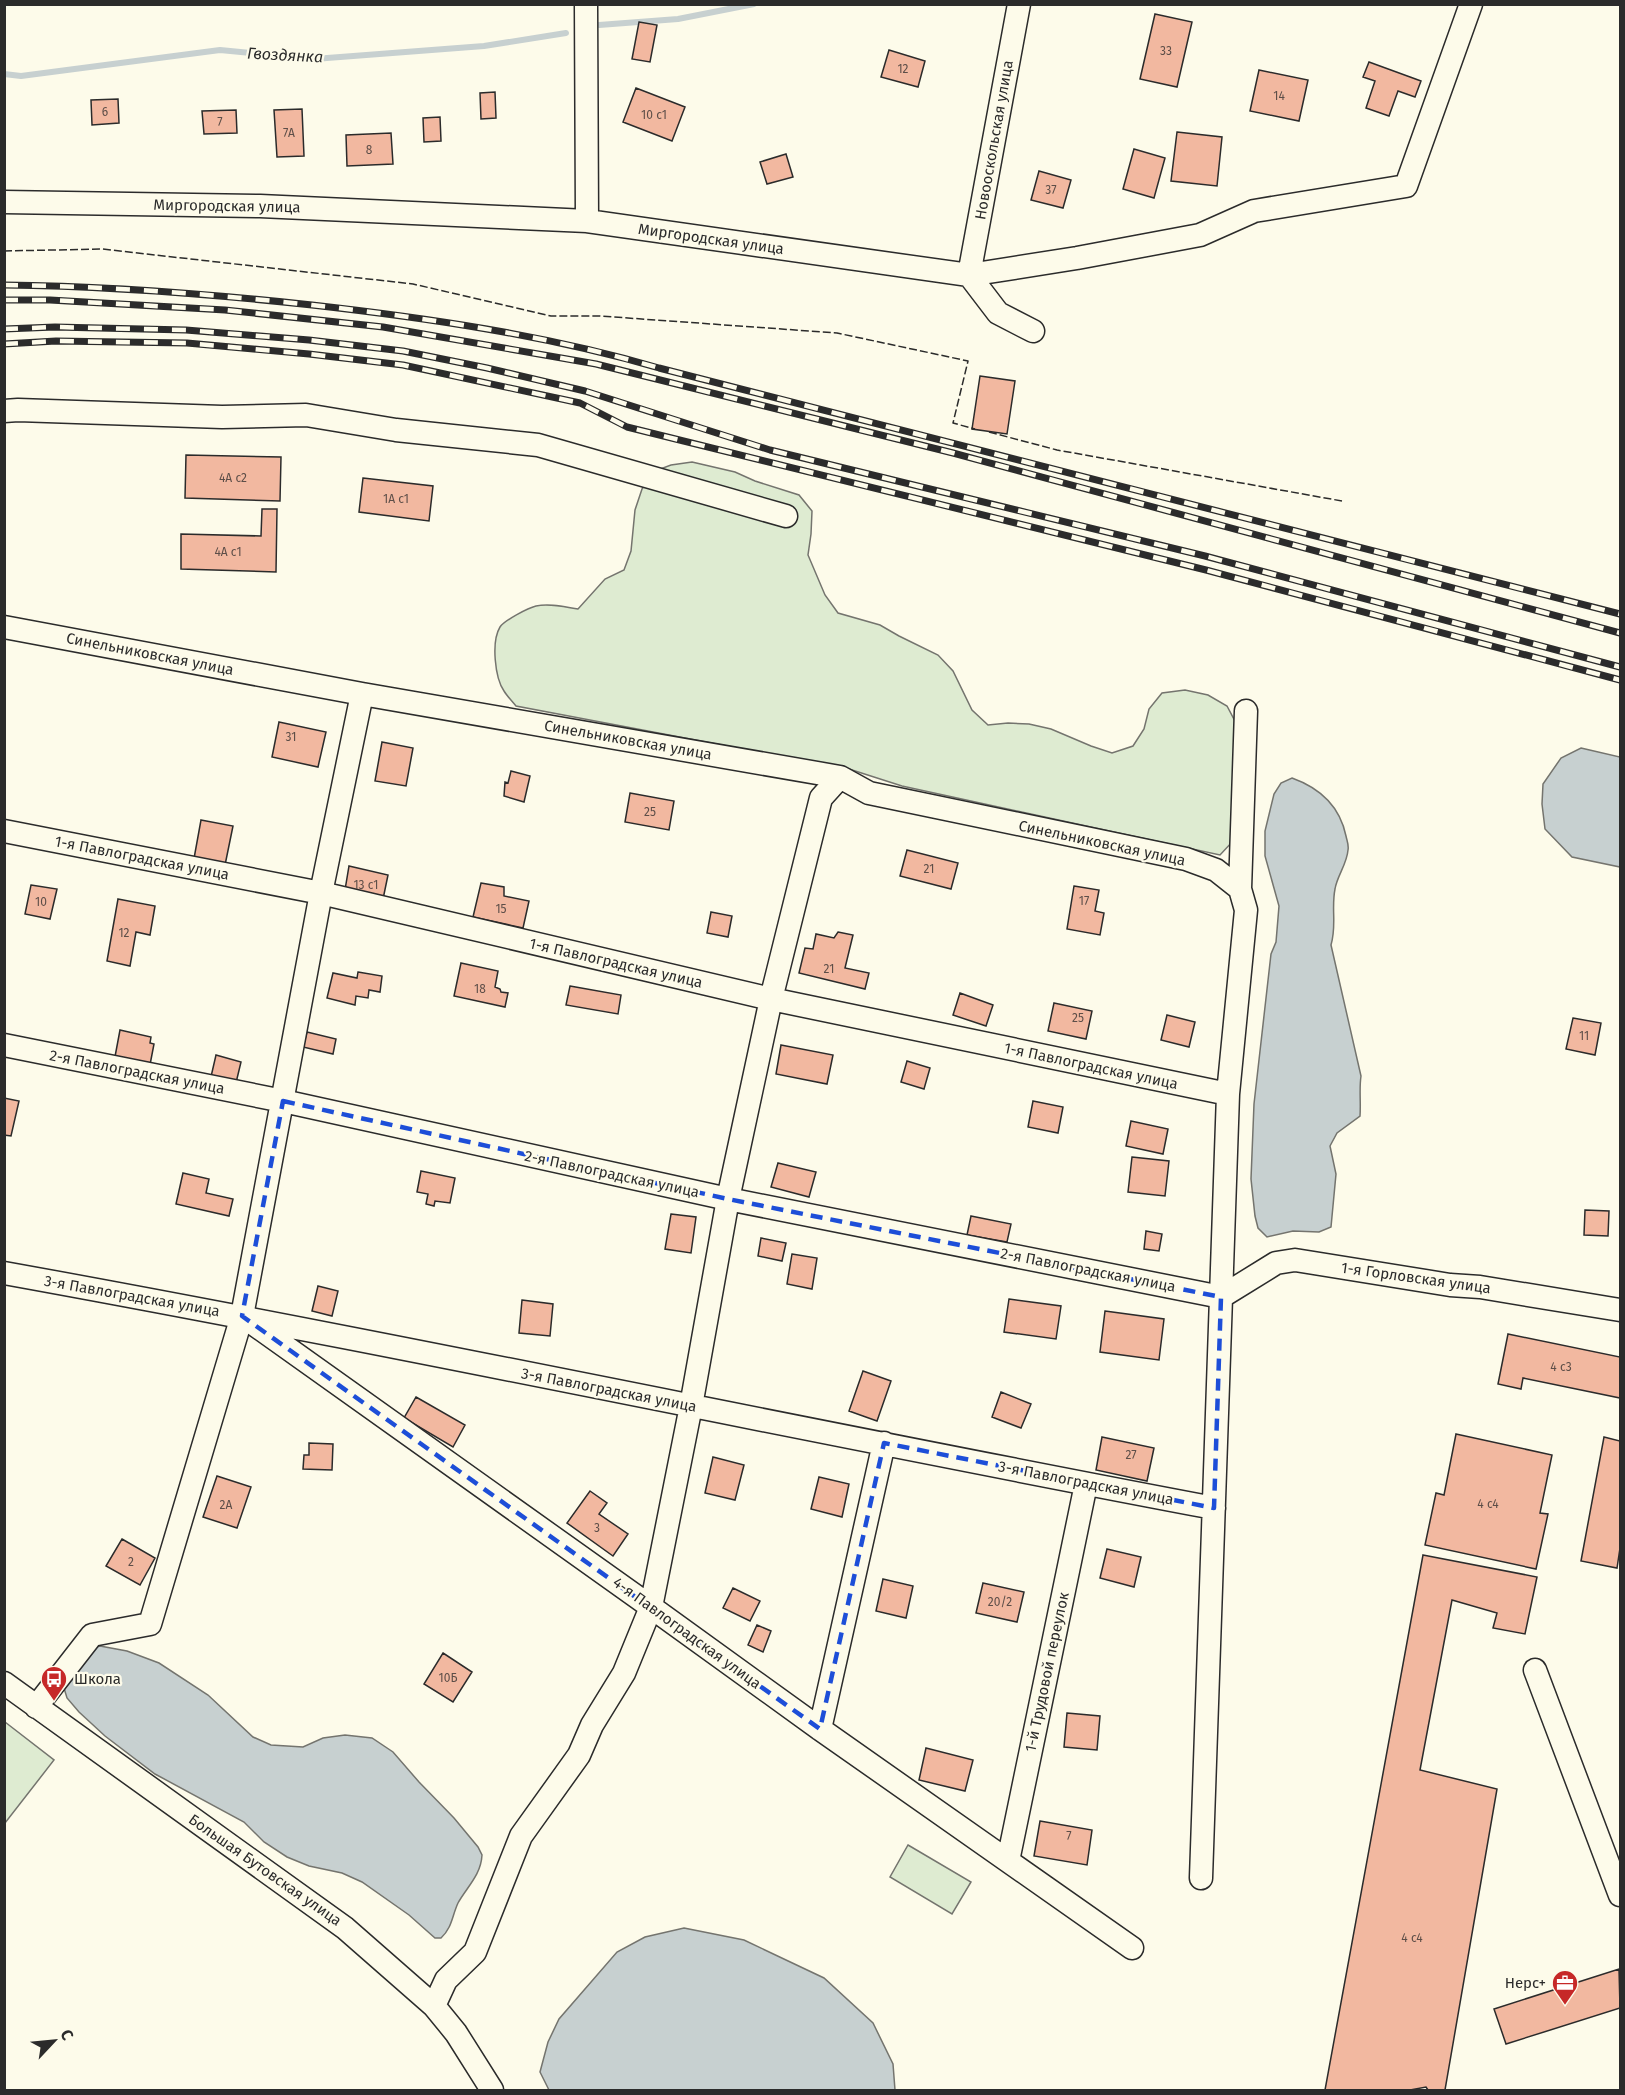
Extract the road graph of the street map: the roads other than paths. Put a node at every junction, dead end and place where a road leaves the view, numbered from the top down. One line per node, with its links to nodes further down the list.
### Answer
1 (586, 4): 5 (street)
2 (1019, 4): 6 (street, Новооскольская улица)
3 (1471, 4): 6 (street, Миргородская улица)
4 (4, 202): 5 (street, Миргородская улица)
5 (587, 221): 6 (street, Миргородская улица)
6 (969, 275): 7 (street)
7 (1033, 332)
8 (4, 411): 9 (street)
9 (786, 516)
10 (4, 627): 11 (street, Синельниковская улица)
11 (362, 694): 13 (street, Синельниковская улица); 16 (street)
12 (1246, 711): 15 (street)
13 (840, 777): 15 (street, Синельниковская улица); 17 (street)
14 (4, 831): 16 (street, 1-я Павлоградская улица)
15 (1240, 889): 19 (street)
16 (321, 893): 17 (street, 1-я Павлоградская улица); 20 (street)
17 (771, 999): 19 (street, 1-я Павлоградская улица); 21 (street)
18 (4, 1045): 20 (street, 2-я Павлоградская улица)
19 (1228, 1095): 23 (street)
20 (283, 1101): 21 (street, 2-я Павлоградская улица); 25 (street)
21 (728, 1199): 23 (street, 2-я Павлоградская улица); 26 (street)
22 (4, 1273): 25 (street, 3-я Павлоградская улица)
23 (1221, 1297): 24 (street, 1-я Горловская улица); 29 (street)
24 (1620, 1310)
25 (242, 1316): 26 (street, 3-я Павлоградская улица); 30 (street, 4-я Павлоградская улица); 33 (street)
26 (690, 1406): 27 (street, 3-я Павлоградская улица); 30 (street)
27 (884, 1443): 28 (street, 3-я Павлоградская улица); 34 (street)
28 (1086, 1484): 29 (street, 3-я Павлоградская улица); 35 (street, 1-й Трудовой переулок)
29 (1214, 1508): 36 (street)
30 (651, 1607): 34 (street, 4-я Павлоградская улица); 39 (street)
31 (1535, 1670): 37 (street)
32 (4, 1683): 33 (street, Большая Бутовская улица)
33 (36, 1707): 39 (street, Большая Бутовская улица)
34 (820, 1729): 35 (street, 4-я Павлоградская улица)
35 (1008, 1861): 38 (street, 4-я Павлоградская улица)
36 (1201, 1878)
37 (1620, 1895)
38 (1132, 1948)
39 (434, 2006): 40 (street, Большая Бутовская улица)
40 (492, 2091)

